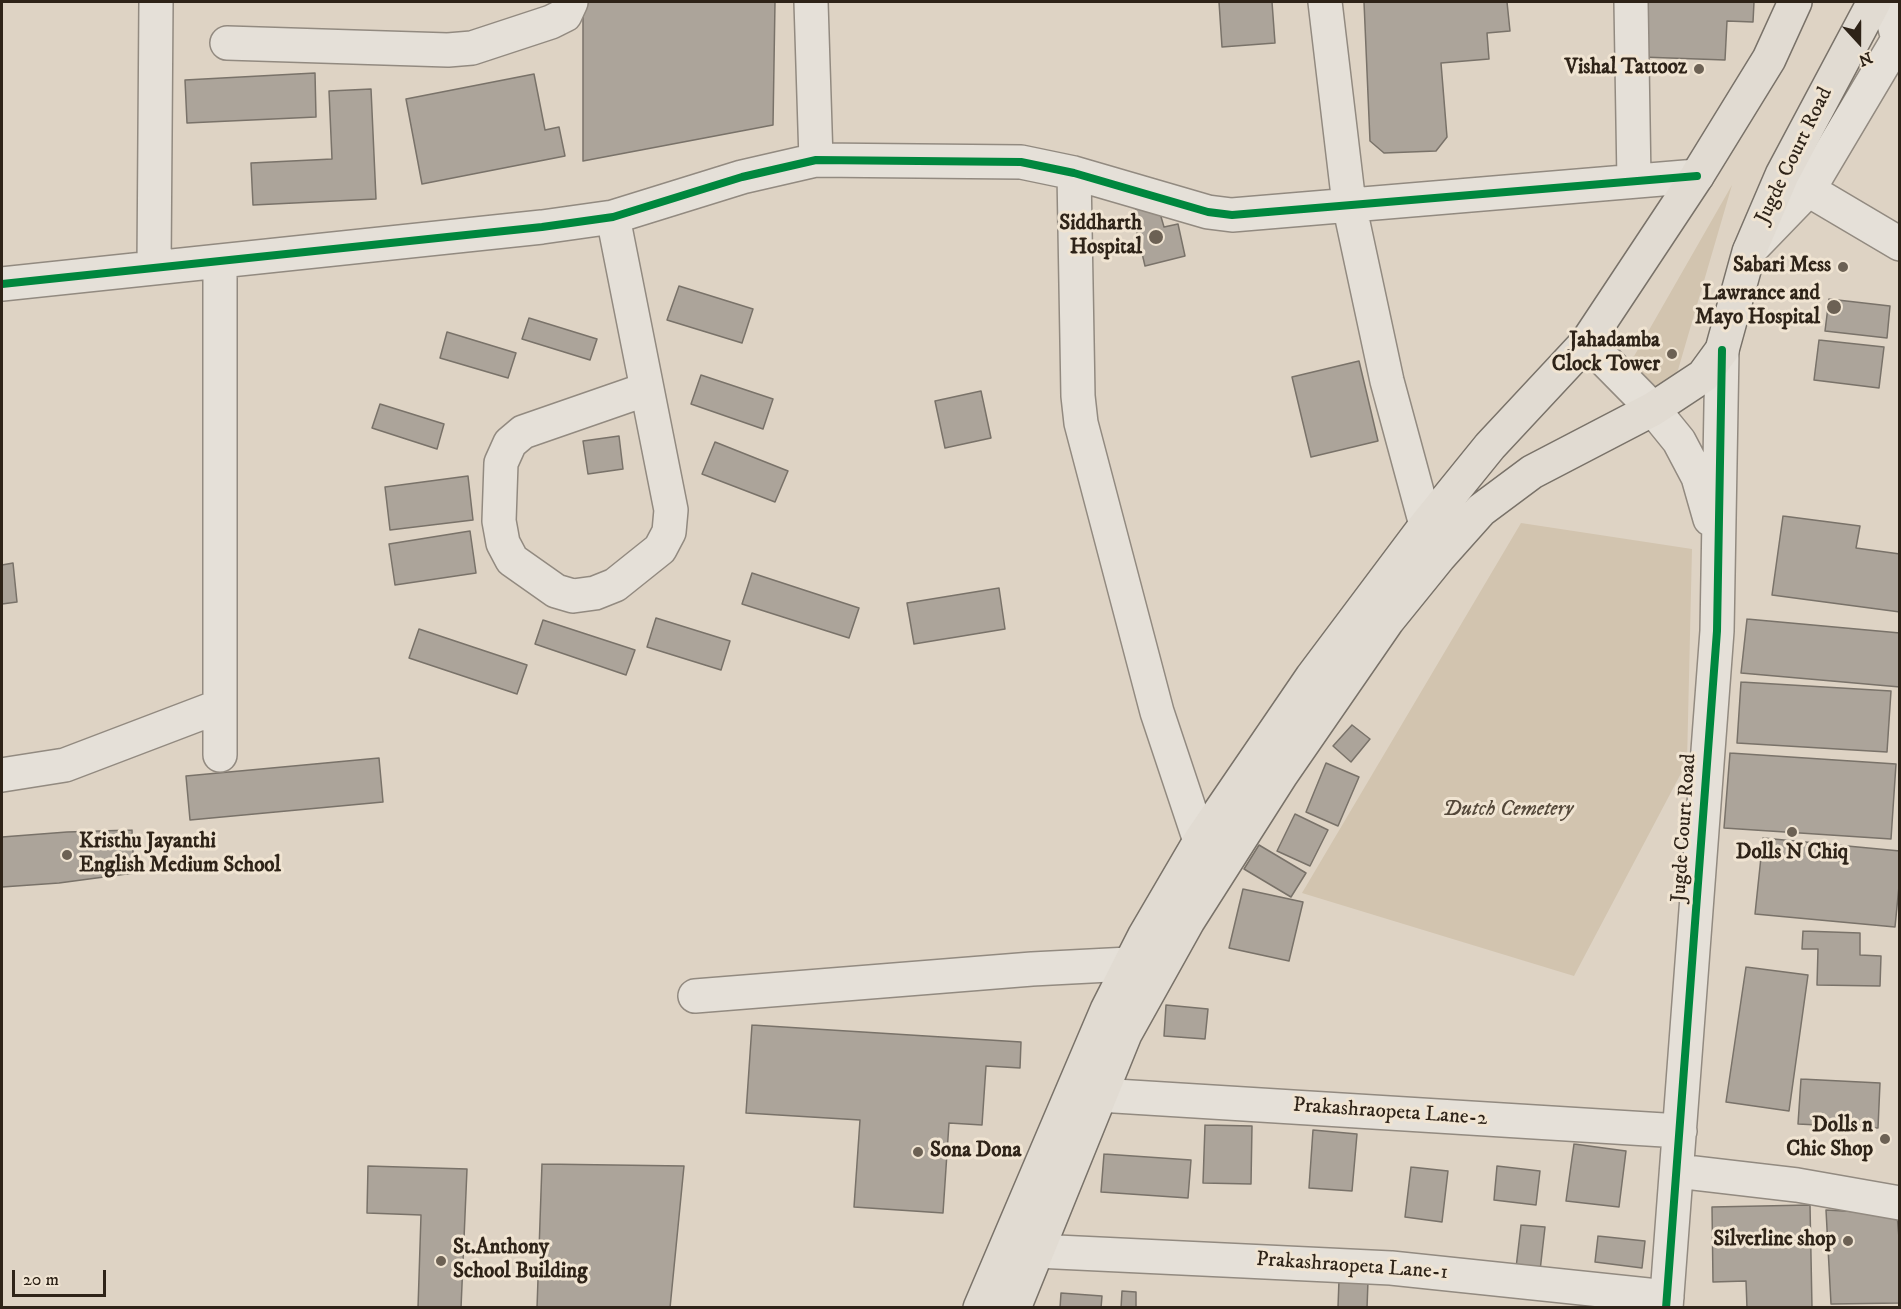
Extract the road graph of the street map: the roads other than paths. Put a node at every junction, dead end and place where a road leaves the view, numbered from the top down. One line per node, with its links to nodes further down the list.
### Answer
1 (156, 2): 20 (street)
2 (571, 2): 10 (street)
3 (811, 2): 11 (street)
4 (1325, 2): 16 (street)
5 (1631, 2): 14 (street)
6 (1795, 2): 13 (main road)
7 (1874, 2): 15 (main road, Jugde Court Road)
8 (1888, 2): 9 (street)
9 (1899, 38): 15 (street)
10 (227, 43)
11 (816, 160): 12 (street); 17 (street)
12 (1074, 173): 16 (street); 31 (street)
13 (1697, 176): 14 (street); 22 (main road)
14 (1634, 181): 16 (street)
15 (1796, 182): 18 (street); 23 (main road, Jugde Court Road)
16 (1349, 204): 26 (street)
17 (614, 217): 19 (street); 24 (street)
18 (1899, 244)
19 (220, 263): 20 (street); 28 (street)
20 (154, 267): 21 (street)
21 (2, 284)
22 (1587, 342): 25 (street, Jugde Court Road); 26 (main road)
23 (1722, 350): 25 (main road, Jugde Court Road); 27 (street, Jugde Court Road)
24 (647, 389): 24 (street)
25 (1653, 409): 27 (street, Jugde Court Road); 34 (main road)
26 (1426, 525): 31 (main road)
27 (1719, 574): 35 (street, Jugde Court Road)
28 (220, 706): 29 (street); 30 (street)
29 (220, 755)
30 (2, 775)
31 (1200, 841): 32 (main road)
32 (1129, 964): 33 (street); 40 (main road)
33 (695, 996)
34 (1099, 1095): 35 (street, Prakashraopeta Lane-2); 38 (main road)
35 (1680, 1131): 36 (street, Jugde Court Road)
36 (1677, 1171): 37 (street); 39 (street, Jugde Court Road)
37 (1899, 1203)
38 (1036, 1251): 39 (street, Prakashraopeta Lane-1); 41 (main road)
39 (1667, 1302)
40 (980, 1308)
41 (1014, 1308)

